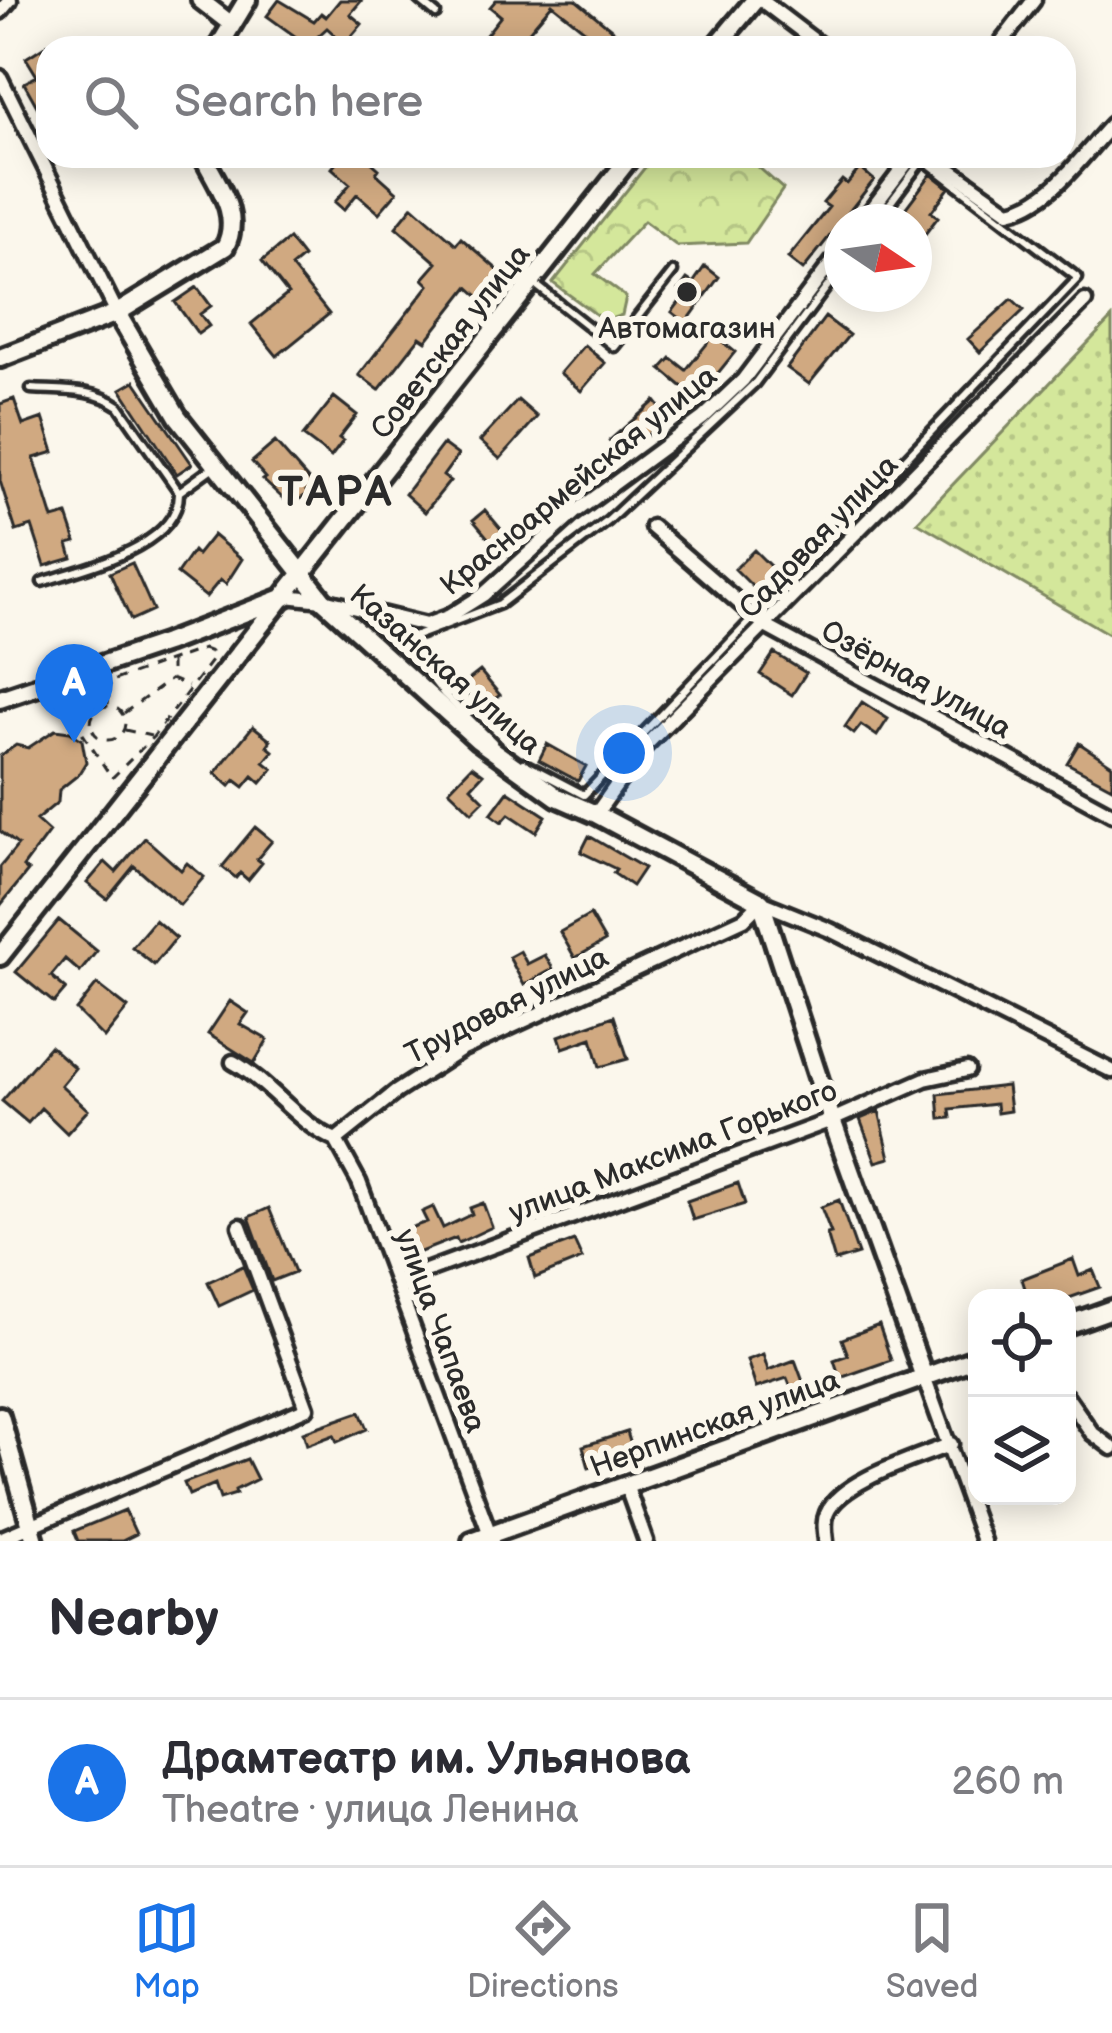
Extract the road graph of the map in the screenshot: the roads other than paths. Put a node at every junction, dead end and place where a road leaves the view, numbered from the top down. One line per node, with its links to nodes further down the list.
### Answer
1 (10, 0): 7 (street)
2 (200, 0): 9 (street)
3 (247, 0): 9 (main road)
4 (419, 0): 8 (lane)
5 (758, 0): 11 (main road); 12 (street)
6 (1034, 0): 13 (street)
7 (0, 12)
8 (436, 14)
9 (231, 24): 10 (main road)
10 (224, 36)
11 (726, 36)
12 (808, 36)
13 (1006, 36)
14 (0, 77): 16 (street, Казанская улица)
15 (1112, 124): 17 (street)
16 (36, 150)
17 (1076, 162)
18 (45, 168): 33 (street, Казанская улица)
19 (209, 168): 33 (main road)
20 (622, 168): 30 (main road, Советская улица)
21 (903, 168): 26 (street)
22 (916, 168): 27 (lane)
23 (935, 168): 43 (lane)
24 (948, 168): 25 (street)
25 (1070, 168)
26 (876, 204)
27 (889, 204)
28 (673, 272): 30 (lane)
29 (824, 273): 42 (street, Красноармейская улица)
30 (532, 282): 39 (main road, Советская улица)
31 (824, 291): 43 (lane)
32 (1085, 301): 43 (street, Садовая улица)
33 (117, 314): 34 (main road); 36 (main road, Казанская улица)
34 (0, 358)
35 (31, 389): 37 (lane)
36 (215, 466): 37 (lane); 39 (main road, Казанская улица)
37 (178, 492): 40 (lane)
38 (652, 527): 43 (street, Озёрная улица)
39 (304, 573): 41 (main road, Советская улица); 42 (main road, Казанская улица)
40 (42, 582)
41 (286, 596): 42 (street, Красноармейская улица); 44 (main road); 48 (main road, Советская улица)
42 (323, 600): 45 (main road, Казанская улица)
43 (762, 622): 45 (street, Садовая улица); 46 (street, Озёрная улица)
44 (0, 699)
45 (596, 814): 47 (main road, Казанская улица)
46 (1112, 814)
47 (761, 902): 51 (street); 52 (main road); 53 (street, Трудовая улица)
48 (0, 956)
49 (232, 1062): 53 (street)
50 (967, 1070): 52 (street, улица Максима Горького)
51 (1112, 1071)
52 (832, 1120): 55 (street, улица Максима Горького); 59 (main road)
53 (336, 1140): 55 (street, улица Чапаева)
54 (239, 1226): 65 (street)
55 (396, 1282): 67 (street, улица Чапаева)
56 (1112, 1309): 57 (main road)
57 (1076, 1322)
58 (968, 1361): 59 (main road, Нерпинская улица)
59 (924, 1377): 62 (street); 64 (main road, Нерпинская улица)
60 (1076, 1410): 63 (street)
61 (0, 1416): 65 (main road)
62 (951, 1444): 69 (street); 70 (street)
63 (1112, 1448)
64 (626, 1485): 67 (main road, Нерпинская улица); 68 (street)
65 (33, 1534): 66 (street)
66 (0, 1539)
67 (485, 1539)
68 (646, 1541)
69 (826, 1541)
70 (982, 1541)

